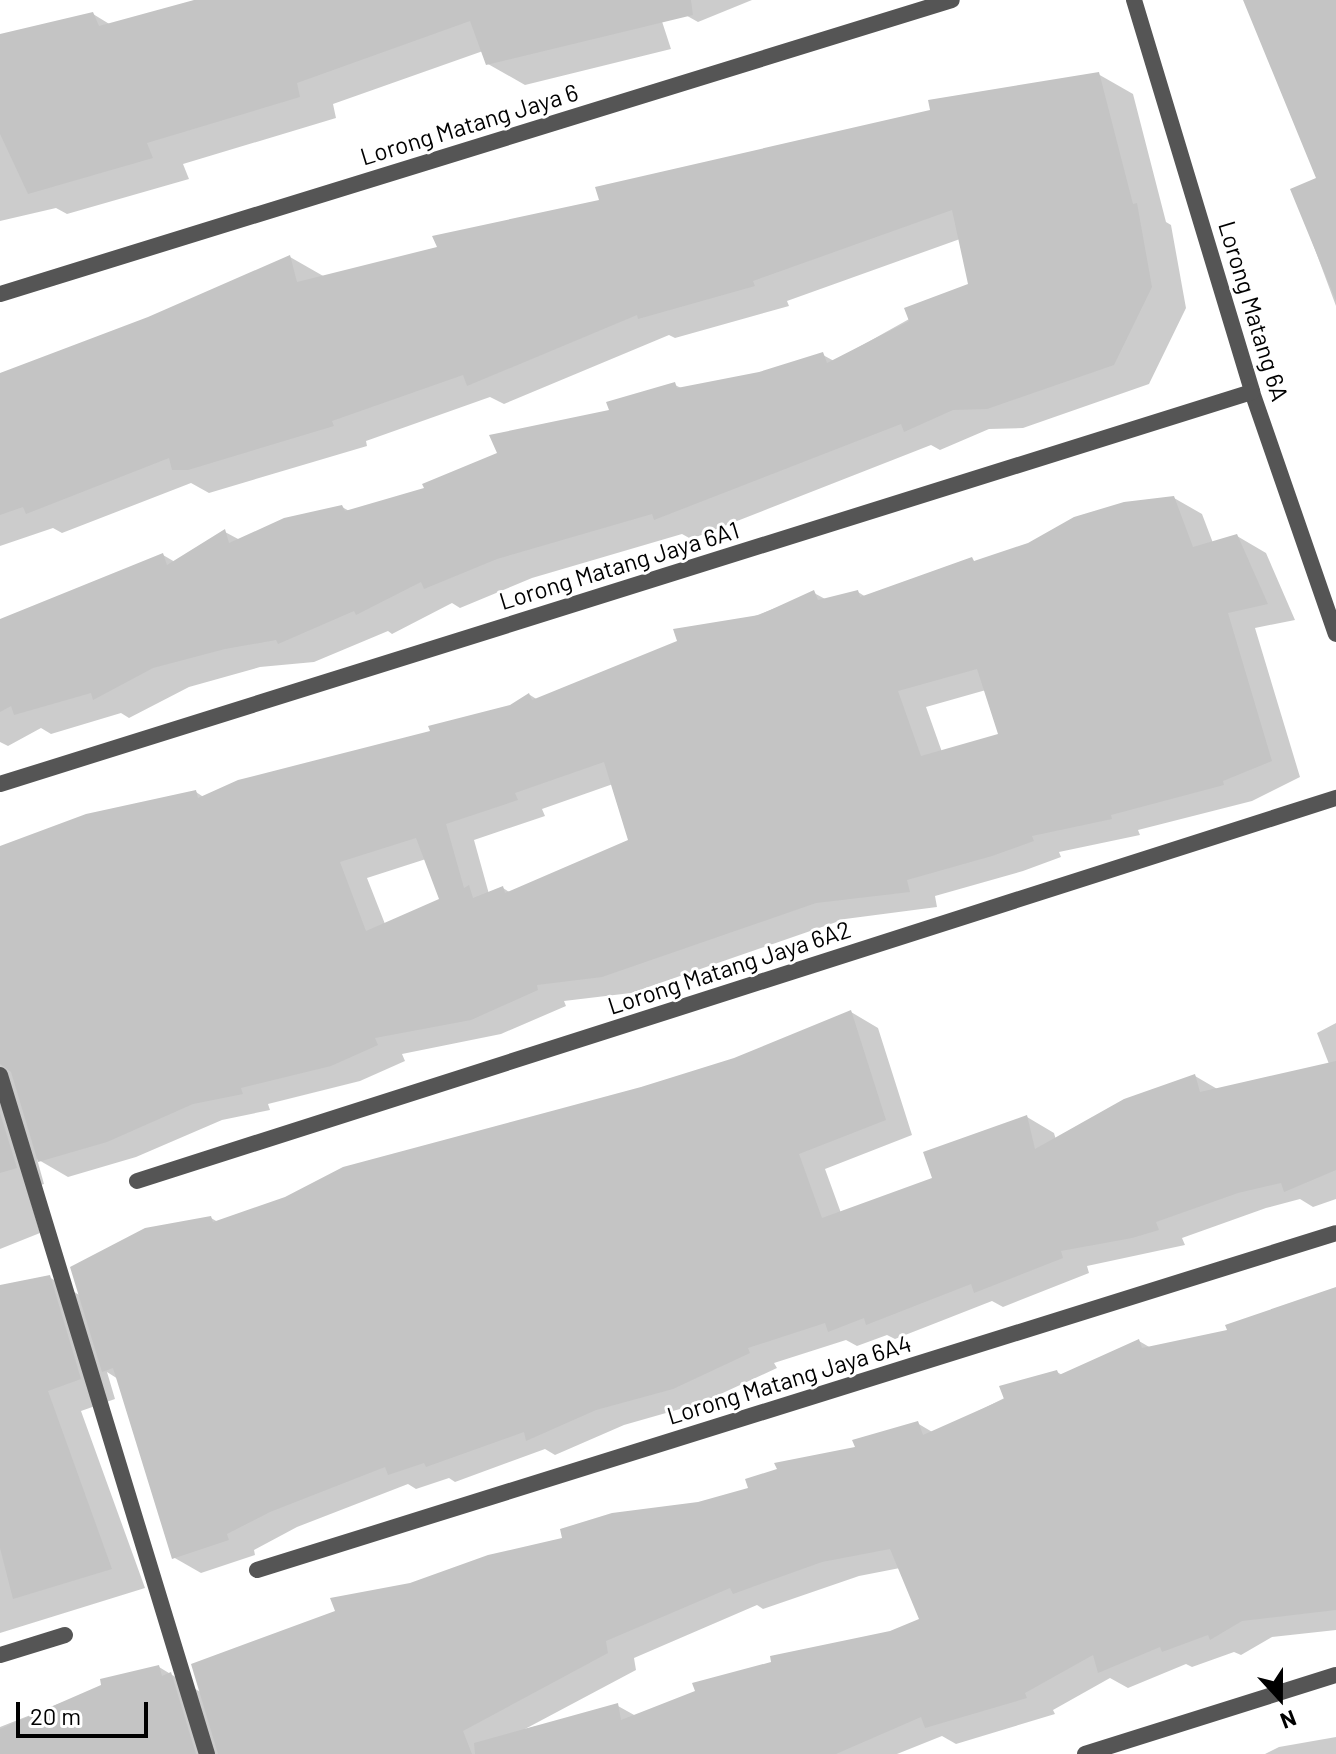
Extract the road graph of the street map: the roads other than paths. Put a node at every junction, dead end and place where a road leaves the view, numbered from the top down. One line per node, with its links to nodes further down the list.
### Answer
1 (952, 0): 3 (street, Lorong Matang Jaya 6)
2 (1134, 0): 4 (street, Lorong Matang 6A)
3 (0, 294)
4 (1252, 392): 5 (street, Lorong Matang 6A); 6 (street, Lorong Matang Jaya 6A1)
5 (1336, 634)
6 (0, 784)
7 (1336, 798): 9 (street, Lorong Matang Jaya 6A2)
8 (0, 1075): 15 (street)
9 (137, 1181)
10 (1336, 1233): 11 (street, Lorong Matang Jaya 6A4)
11 (257, 1570)
12 (65, 1635): 13 (street)
13 (0, 1655)
14 (1336, 1675): 16 (street)
15 (207, 1754)
16 (1085, 1754)

